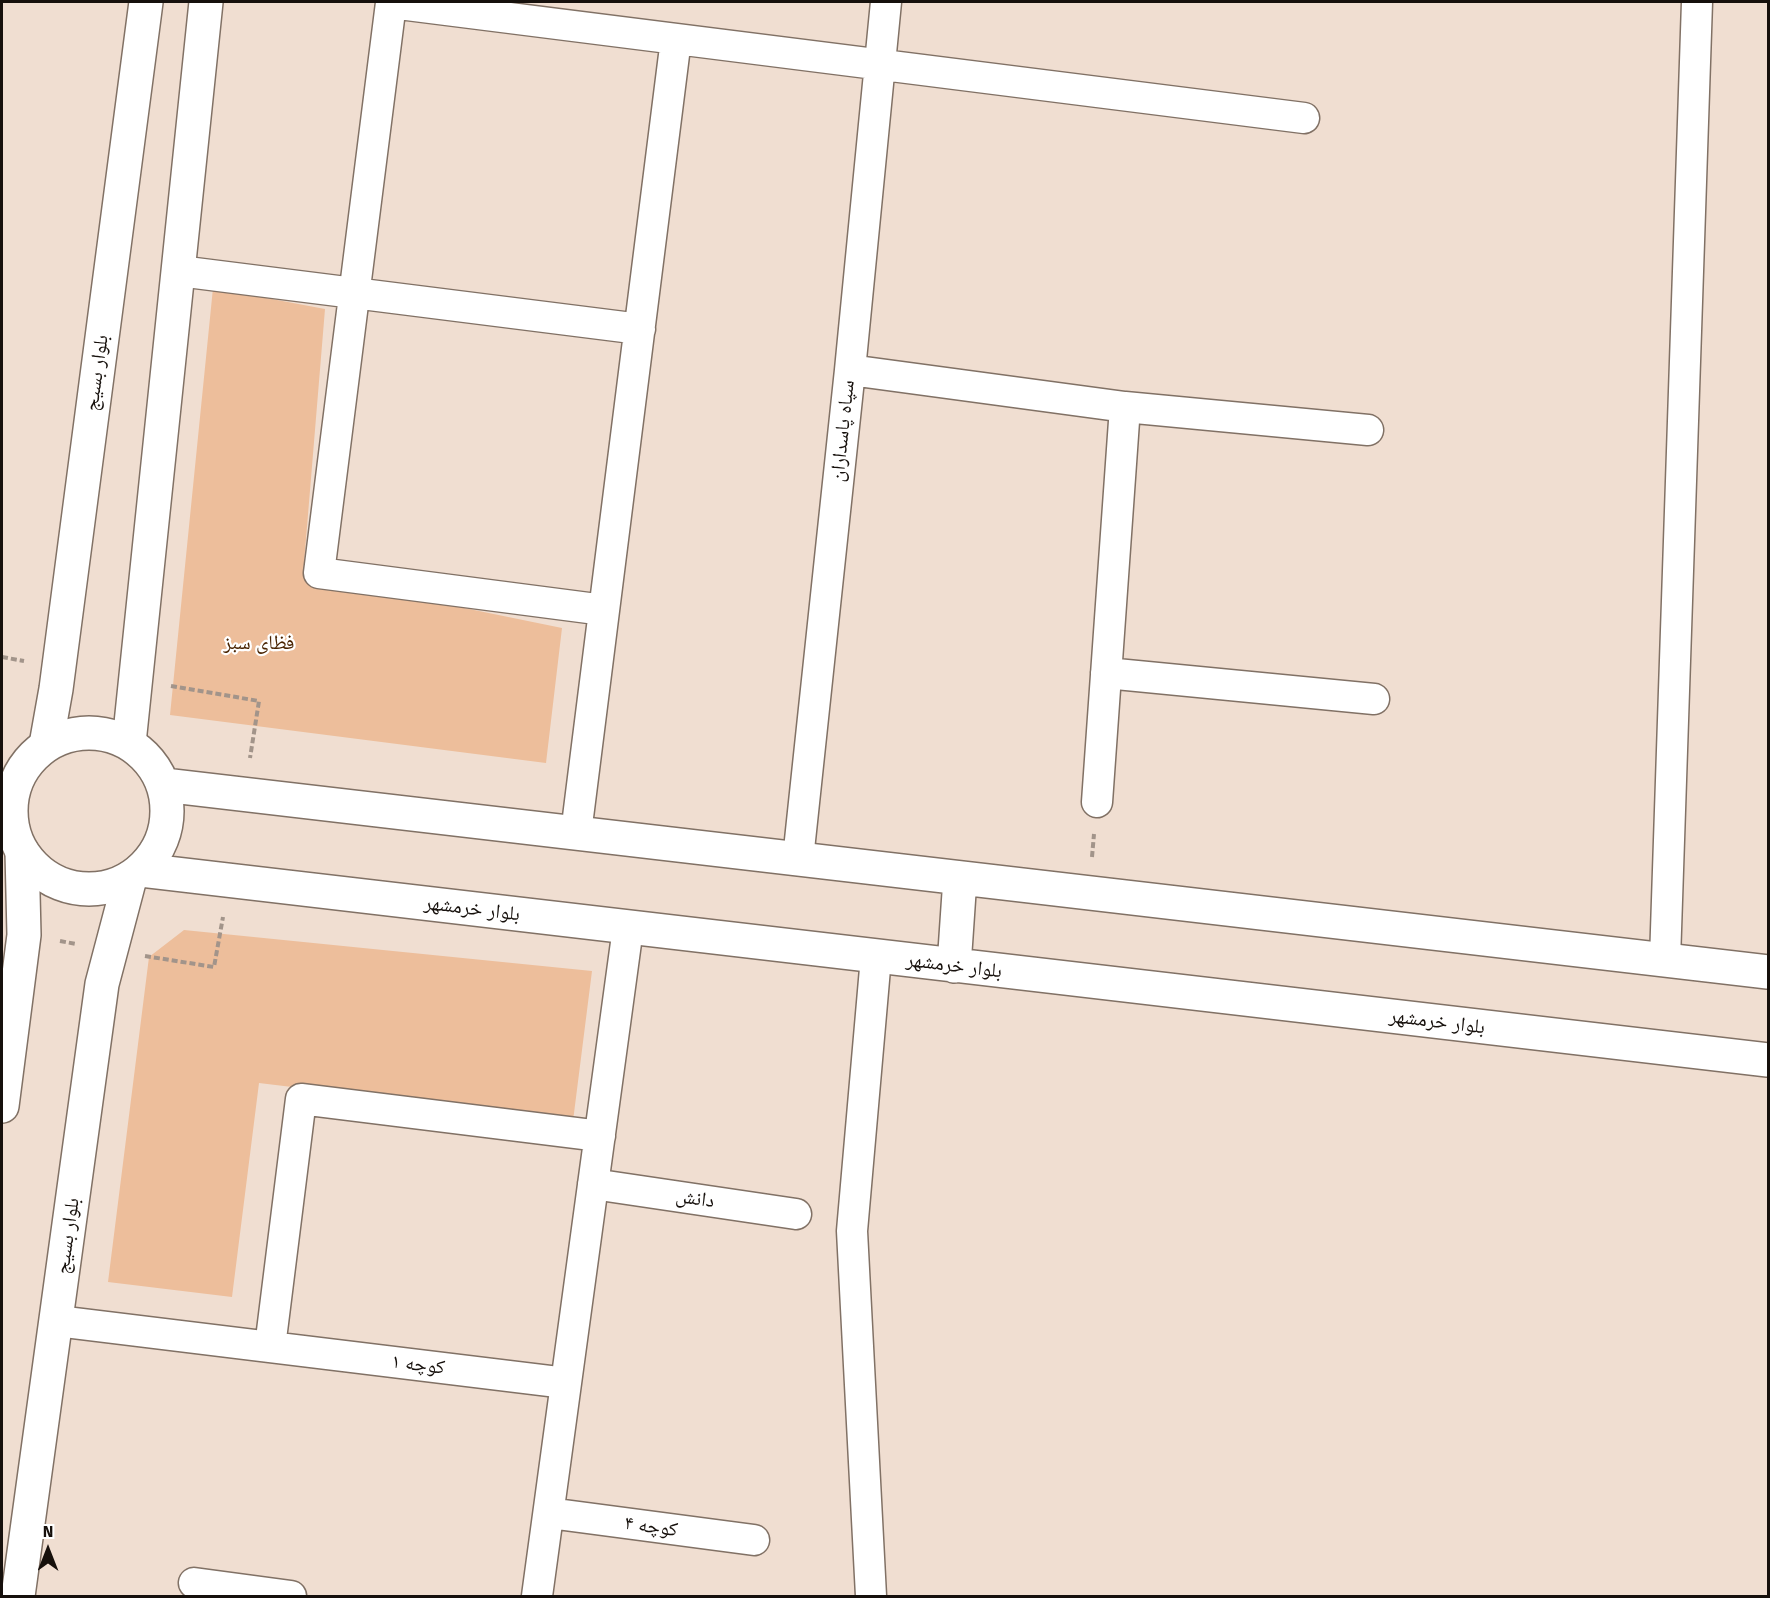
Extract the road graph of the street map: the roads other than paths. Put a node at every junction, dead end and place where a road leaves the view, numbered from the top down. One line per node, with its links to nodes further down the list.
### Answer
1 (146, 2): 18 (main road, بلوار بسیج)
2 (207, 2): 8 (main road)
3 (886, 2): 6 (street, سپاه پاسداران)
4 (1697, 2): 28 (street)
5 (676, 39): 6 (street); 9 (street); 10 (street)
6 (879, 64): 7 (street); 11 (street, سپاه پاسداران)
7 (1304, 118)
8 (179, 271): 9 (street); 17 (main road)
9 (354, 293): 10 (street); 14 (street)
10 (640, 329): 14 (street)
11 (849, 370): 12 (street); 23 (street, سپاه پاسداران)
12 (1125, 407): 13 (street); 15 (street)
13 (1368, 430)
14 (604, 609): 21 (street)
15 (1106, 673): 16 (street); 20 (street)
16 (1374, 699)
17 (129, 743): 18 (main road); 19 (main road)
18 (26, 753): 22 (main road)
19 (164, 785): 21 (main road); 24 (main road)
20 (1097, 802)
21 (576, 833): 23 (main road)
22 (12, 839): 24 (main road); 32 (main road)
23 (798, 859): 25 (main road)
24 (135, 874): 26 (main road, بلوار خرمشهر); 36 (main road, بلوار بسیج)
25 (960, 878): 28 (main road); 29 (main road)
26 (628, 928): 27 (main road, بلوار خرمشهر); 33 (street)
27 (876, 957): 29 (main road, بلوار خرمشهر); 45 (street)
28 (1665, 960): 30 (main road)
29 (954, 966): 31 (main road, بلوار خرمشهر)
30 (1768, 972)
31 (1768, 1060)
32 (2, 1106)
33 (600, 1136): 34 (street); 37 (street)
34 (593, 1184): 35 (street, دانش); 38 (street)
35 (796, 1214)
36 (57, 1321): 37 (street, کوچه ۱); 42 (main road, بلوار بسیج)
37 (270, 1347): 38 (street, کوچه ۱)
38 (566, 1383): 39 (street)
39 (549, 1513): 40 (street, کوچه ۴); 44 (street)
40 (753, 1540)
41 (194, 1583): 43 (street)
42 (18, 1596)
43 (291, 1596)
44 (537, 1596)
45 (872, 1596)

